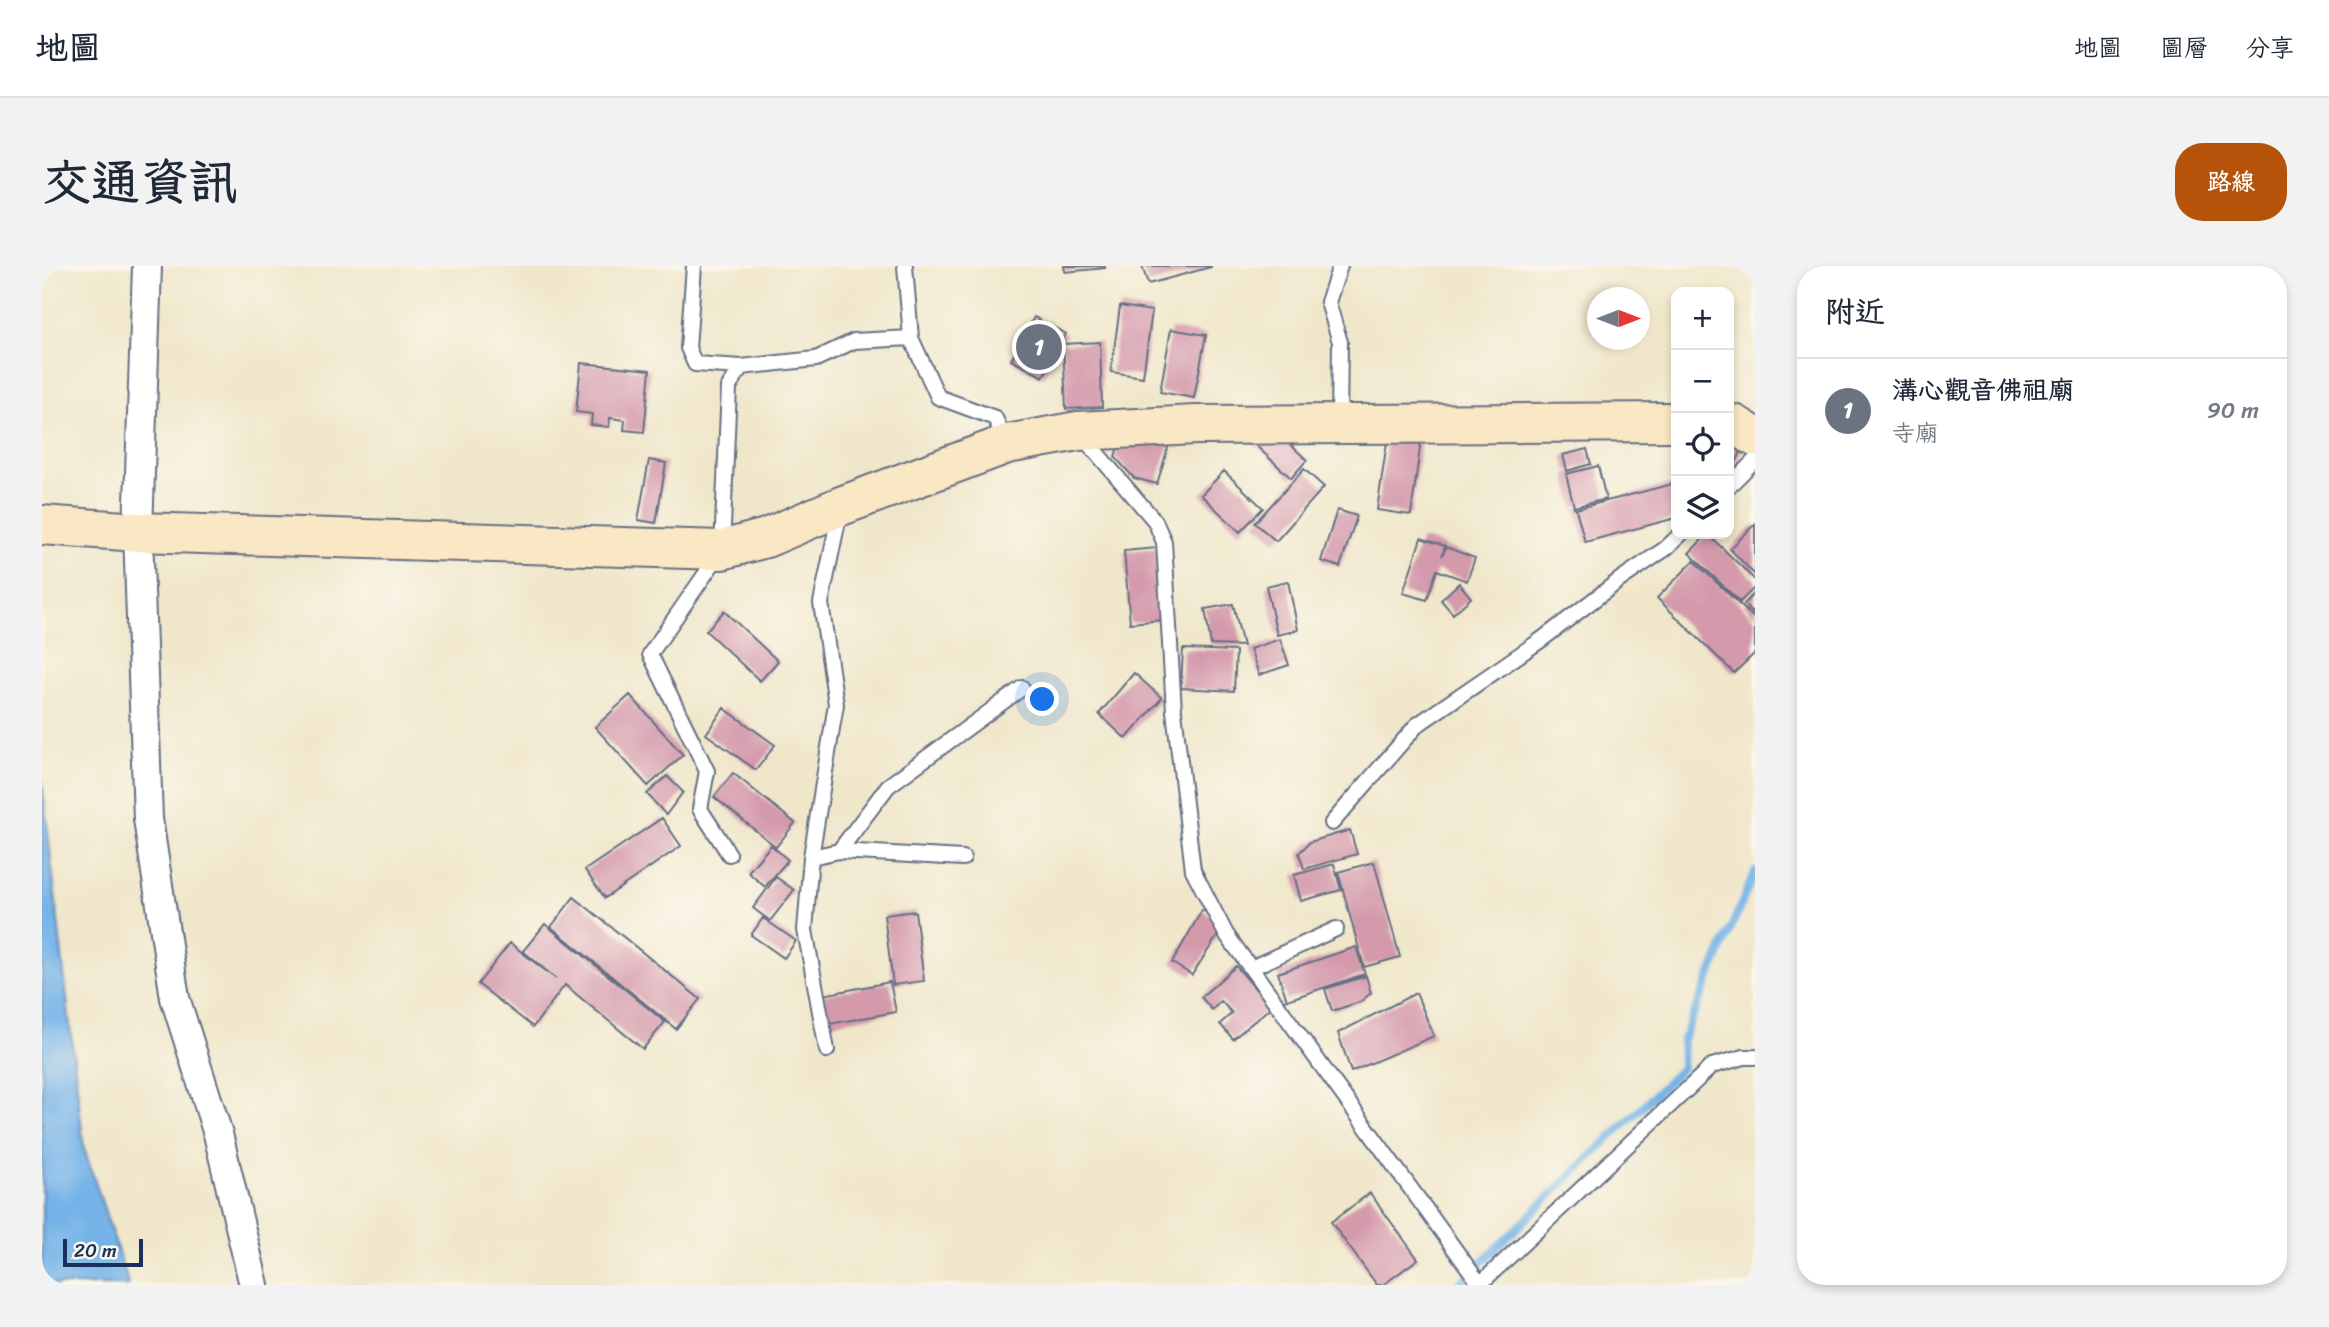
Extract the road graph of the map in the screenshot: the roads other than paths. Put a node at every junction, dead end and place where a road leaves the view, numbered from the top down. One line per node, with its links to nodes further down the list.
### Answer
1 (147, 266): 17 (street)
2 (694, 266): 6 (lane)
3 (905, 266): 5 (lane)
4 (1340, 266): 8 (lane)
5 (911, 338): 6 (lane); 12 (lane)
6 (741, 367): 19 (lane)
7 (1671, 422): 8 (street)
8 (1339, 424): 10 (street)
9 (1734, 425): 11 (street)
10 (1078, 431): 12 (street); 27 (lane)
11 (1755, 436)
12 (1007, 444): 15 (street)
13 (1755, 460): 14 (lane)
14 (1734, 481)
15 (841, 506): 19 (street); 24 (lane)
16 (42, 524): 17 (street)
17 (138, 532): 19 (street); 31 (street)
18 (1676, 539): 21 (lane)
19 (722, 550): 23 (lane)
20 (1022, 688): 22 (lane)
21 (1332, 823)
22 (839, 851): 24 (lane); 25 (lane)
23 (729, 854)
24 (811, 857): 28 (lane)
25 (963, 858)
26 (1336, 929): 27 (lane)
27 (1251, 968): 30 (lane)
28 (827, 1050)
29 (1755, 1057): 30 (lane)
30 (1480, 1284)
31 (254, 1285)

